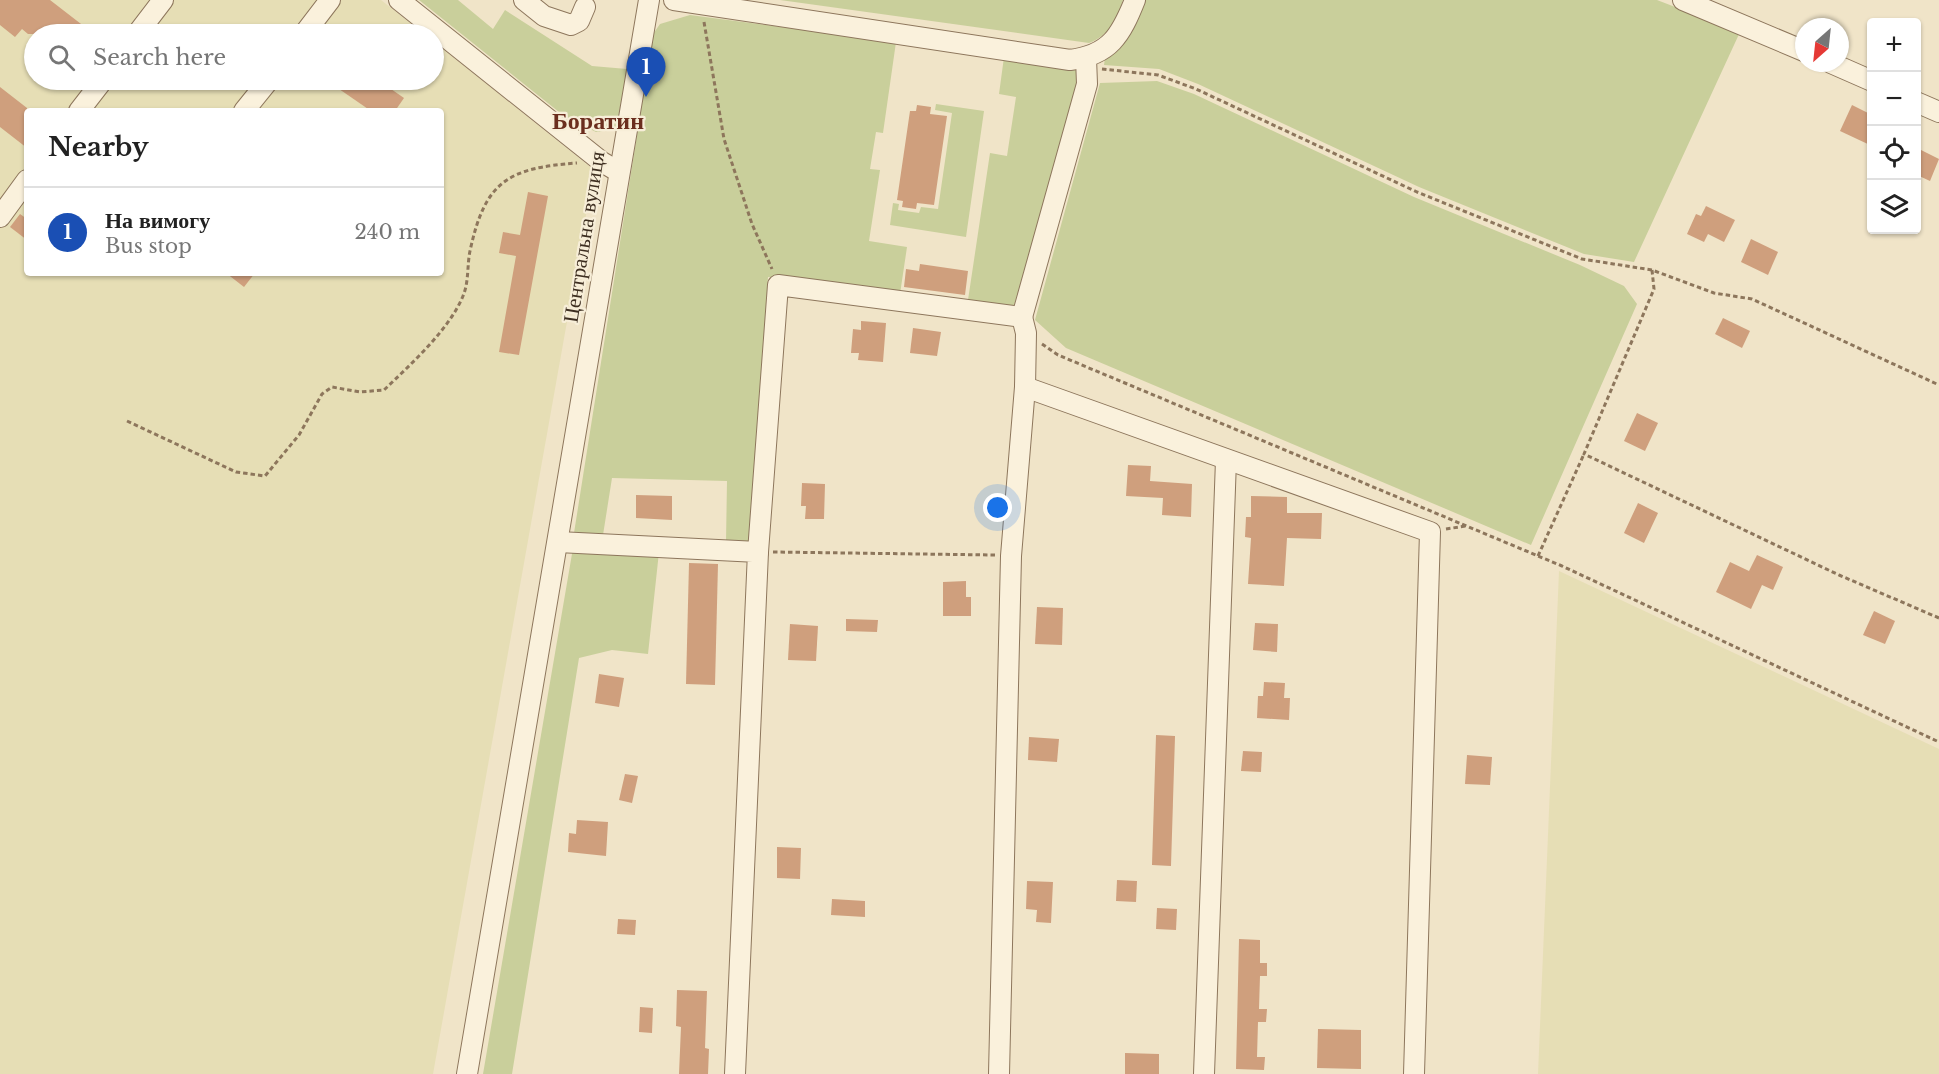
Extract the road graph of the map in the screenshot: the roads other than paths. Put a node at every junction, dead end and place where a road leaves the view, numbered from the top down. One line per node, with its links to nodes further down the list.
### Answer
1 (163, 0): 10 (street)
2 (330, 0): 11 (street)
3 (399, 0): 12 (street)
4 (524, 0): 9 (street)
5 (649, 0): 24 (street, Центральна вулиця)
6 (674, 0): 15 (street)
7 (1135, 0): 15 (street)
8 (1683, 0): 14 (street)
9 (585, 7)
10 (145, 24)
11 (312, 24)
12 (429, 24)
13 (444, 35): 24 (street)
14 (1795, 47)
15 (1086, 58): 27 (street)
16 (1849, 71): 17 (street)
17 (1867, 79)
18 (95, 90): 21 (street)
19 (261, 90): 22 (street)
20 (1921, 104): 23 (street)
21 (81, 108)
22 (246, 108)
23 (1939, 112)
24 (611, 167): 30 (street, Центральна вулиця)
25 (24, 184): 26 (street)
26 (0, 217)
27 (1024, 325): 28 (street); 31 (street)
28 (1025, 387): 29 (street); 34 (street)
29 (1226, 460): 35 (street); 36 (street)
30 (558, 542): 31 (street); 32 (street, Центральна вулиця)
31 (758, 552): 33 (street)
32 (467, 1074)
33 (735, 1074)
34 (999, 1074)
35 (1204, 1074)
36 (1414, 1074)

